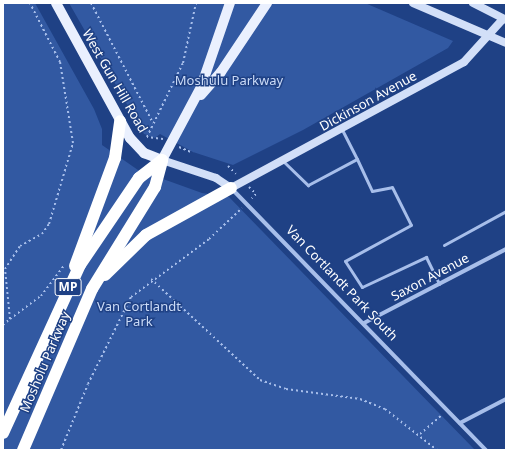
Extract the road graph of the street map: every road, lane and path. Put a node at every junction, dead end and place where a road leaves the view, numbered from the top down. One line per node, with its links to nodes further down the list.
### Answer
1 (30, 3): 31 (path)
2 (56, 3): 14 (main road, West Gun Hill Road)
3 (91, 3): 15 (path)
4 (196, 3): 15 (path)
5 (230, 3): 13 (main road, Mosholu Parkway / MP)
6 (267, 3): 13 (main road)
7 (413, 3): 9 (main road)
8 (473, 3): 10 (main road)
9 (430, 7): 11 (main road)
10 (504, 19): 11 (main road, Dickinson Avenue)
11 (490, 36): 12 (main road); 16 (main road, Dickinson Avenue)
12 (506, 43)
13 (193, 105): 19 (main road, Mosholu Parkway / MP)
14 (120, 122): 19 (main road, West Gun Hill Road); 28 (highway)
15 (154, 123): 17 (path)
16 (342, 129): 18 (lane); 20 (main road, Dickinson Avenue)
17 (158, 138)
18 (357, 159): 20 (lane); 29 (lane)
19 (162, 160): 21 (main road, Van Cortlandt Park South); 28 (highway, Mosholu Parkway / MP); 30 (highway, Mosholu Parkway / MP)
20 (283, 161): 21 (main road, Dickinson Avenue)
21 (231, 188): 30 (highway); 32 (street, Van Cortlandt Park South)
22 (241, 209): 27 (path)
23 (506, 211): 24 (lane)
24 (444, 244)
25 (506, 249): 29 (street, Saxon Avenue)
26 (66, 262): 31 (path)
27 (151, 279): 38 (path); 40 (path)
28 (71, 280): 37 (highway, Mosholu Parkway / MP)
29 (439, 284): 32 (street, Saxon Avenue)
30 (92, 289): 39 (highway, Mosholu Parkway / MP)
31 (10, 319): 33 (path)
32 (364, 323): 35 (street, Van Cortlandt Park South)
33 (3, 325)
34 (506, 399): 36 (street)
35 (448, 410): 36 (street, Van Cortlandt Park South); 38 (path)
36 (460, 423): 42 (street, Van Cortlandt Park South)
37 (3, 433)
38 (420, 434): 41 (path)
39 (24, 450)
40 (61, 450)
41 (437, 450)
42 (486, 450)

